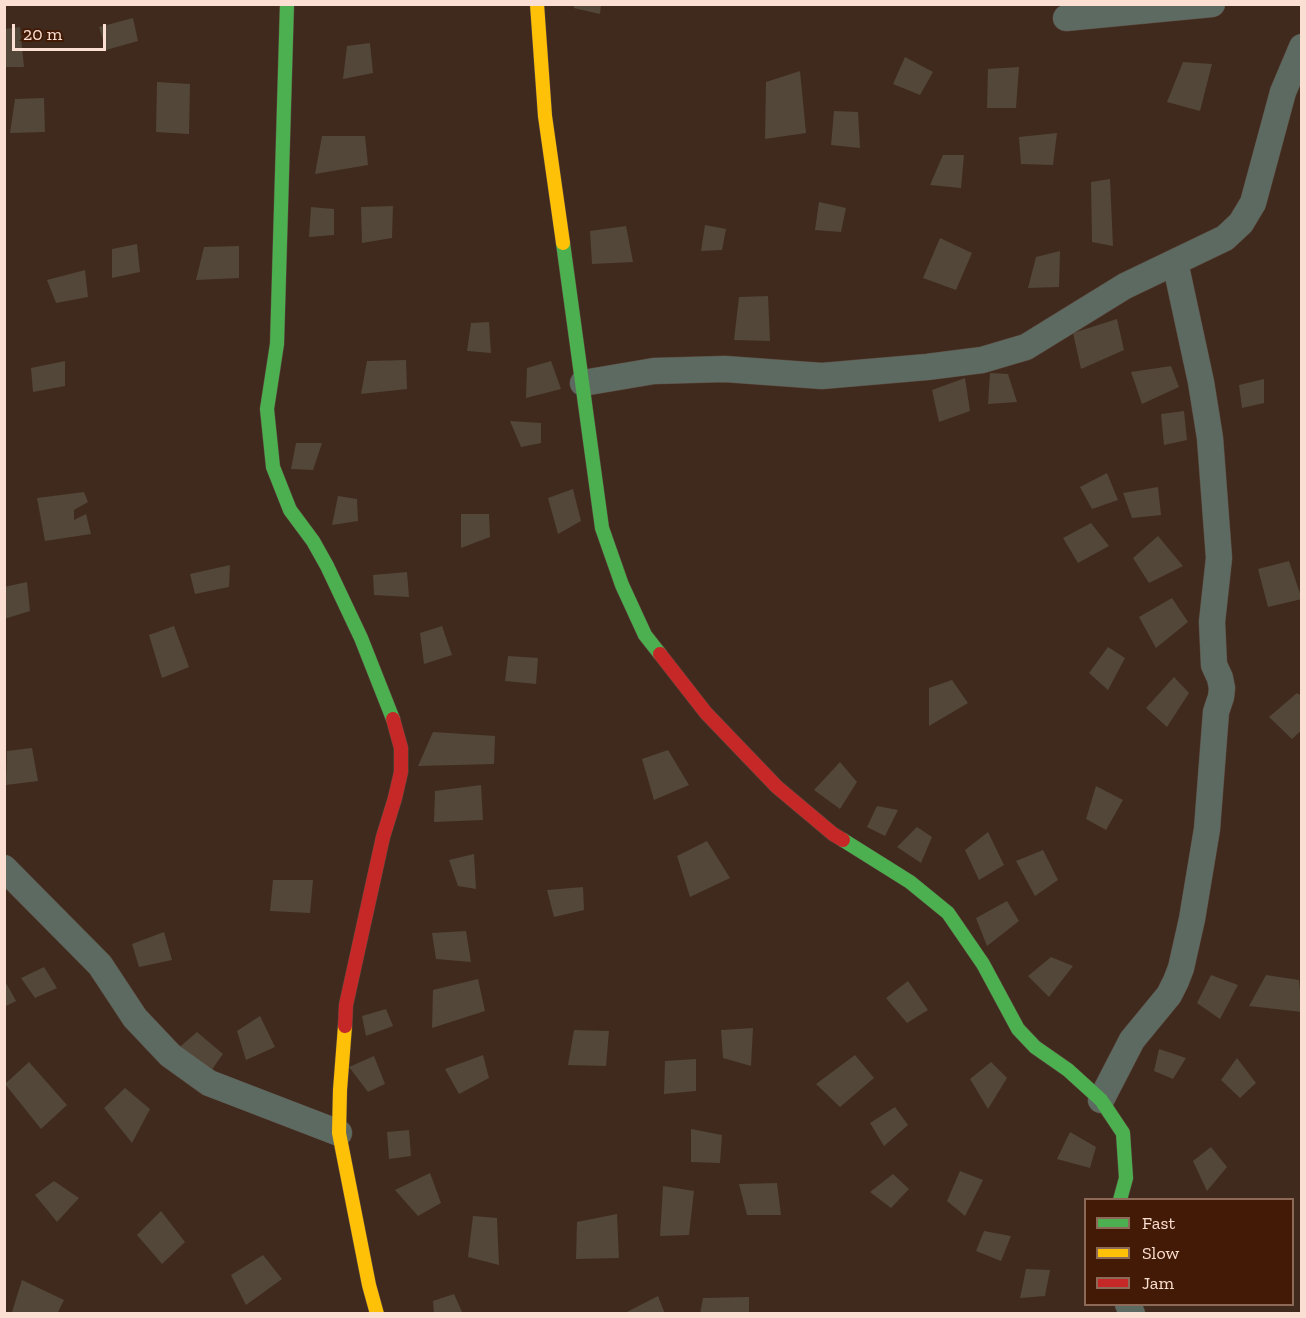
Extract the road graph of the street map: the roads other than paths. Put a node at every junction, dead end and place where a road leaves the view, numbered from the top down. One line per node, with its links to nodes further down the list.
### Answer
1 (287, 4): 10 (street)
2 (537, 4): 7 (street)
3 (1212, 4): 4 (street)
4 (1066, 18)
5 (1302, 47): 6 (street)
6 (1175, 262): 7 (street); 9 (street)
7 (583, 383): 9 (street)
8 (4, 868): 10 (street)
9 (1101, 1100): 11 (street)
10 (339, 1133): 12 (street)
11 (1121, 1198)
12 (377, 1314)

